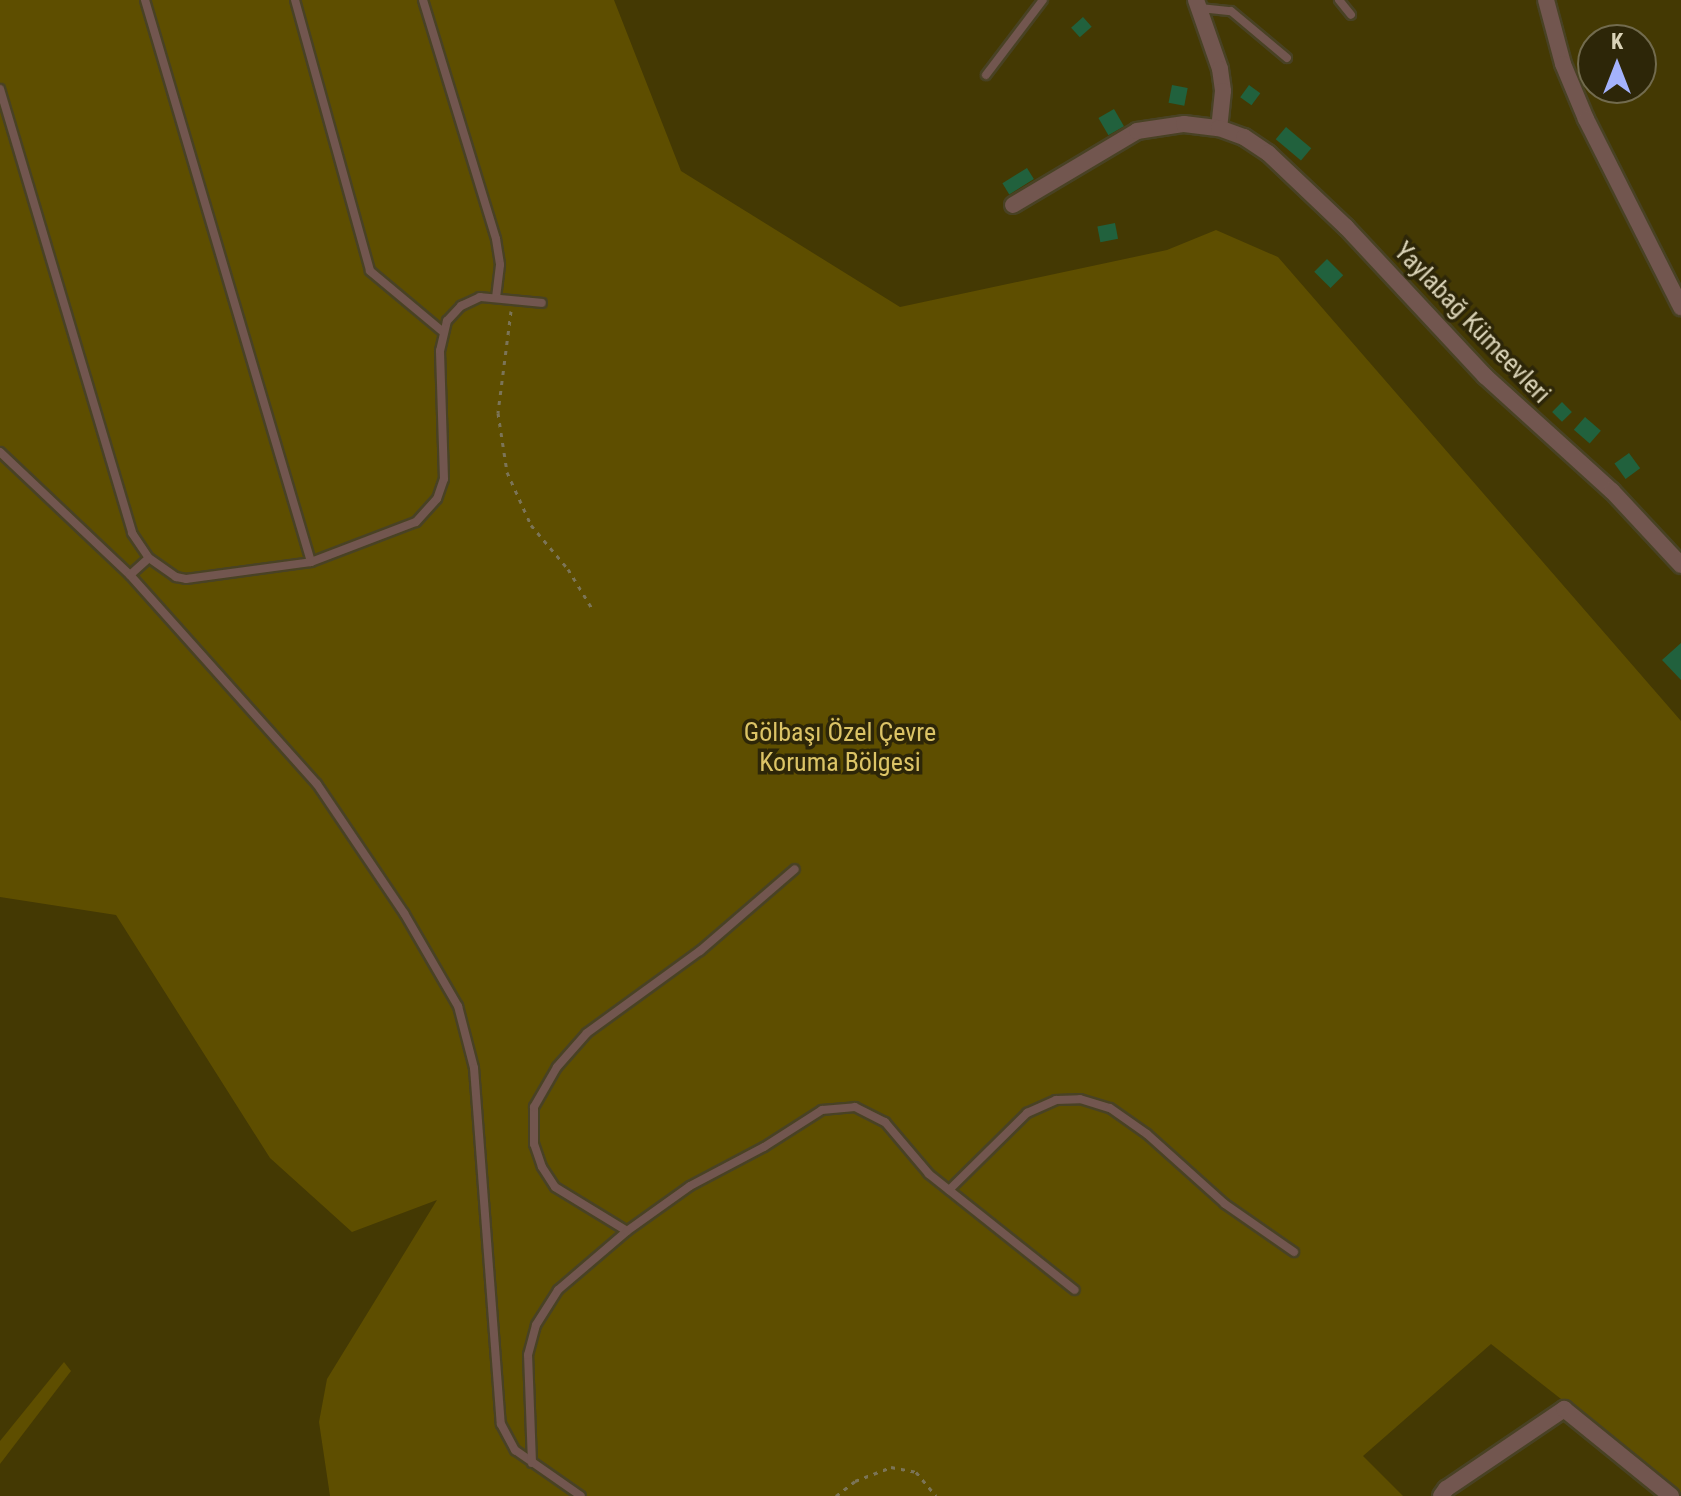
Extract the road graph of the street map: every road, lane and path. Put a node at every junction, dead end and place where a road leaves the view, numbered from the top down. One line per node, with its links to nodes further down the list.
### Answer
1 (145, 0): 21 (lane)
2 (295, 0): 18 (lane)
3 (423, 0): 14 (lane)
4 (1043, 0): 10 (lane)
5 (1339, 0): 8 (lane)
6 (1546, 0): 17 (street)
7 (1198, 4): 9 (lane); 12 (street)
8 (1351, 15)
9 (1287, 58)
10 (986, 75)
11 (0, 89): 20 (lane)
12 (1219, 128): 13 (street, Yaylabağ Kümeevleri); 22 (street, Yaylabağ Kümeevleri)
13 (1013, 205)
14 (496, 297): 15 (lane); 18 (lane)
15 (512, 299): 16 (lane); 24 (path)
16 (542, 303)
17 (1681, 307)
18 (442, 331): 21 (lane)
19 (0, 452): 23 (lane)
20 (149, 558): 21 (lane); 23 (lane)
21 (311, 562)
22 (1681, 565)
23 (130, 575): 30 (lane)
24 (593, 610)
25 (795, 869): 27 (lane)
26 (949, 1190): 27 (lane); 28 (lane); 29 (lane)
27 (627, 1231): 30 (lane)
28 (1294, 1252)
29 (1075, 1290)
30 (532, 1463): 31 (lane)
31 (581, 1496)
32 (836, 1496): 33 (path)
33 (936, 1496)
34 (1441, 1496): 35 (street)
35 (1671, 1496)

